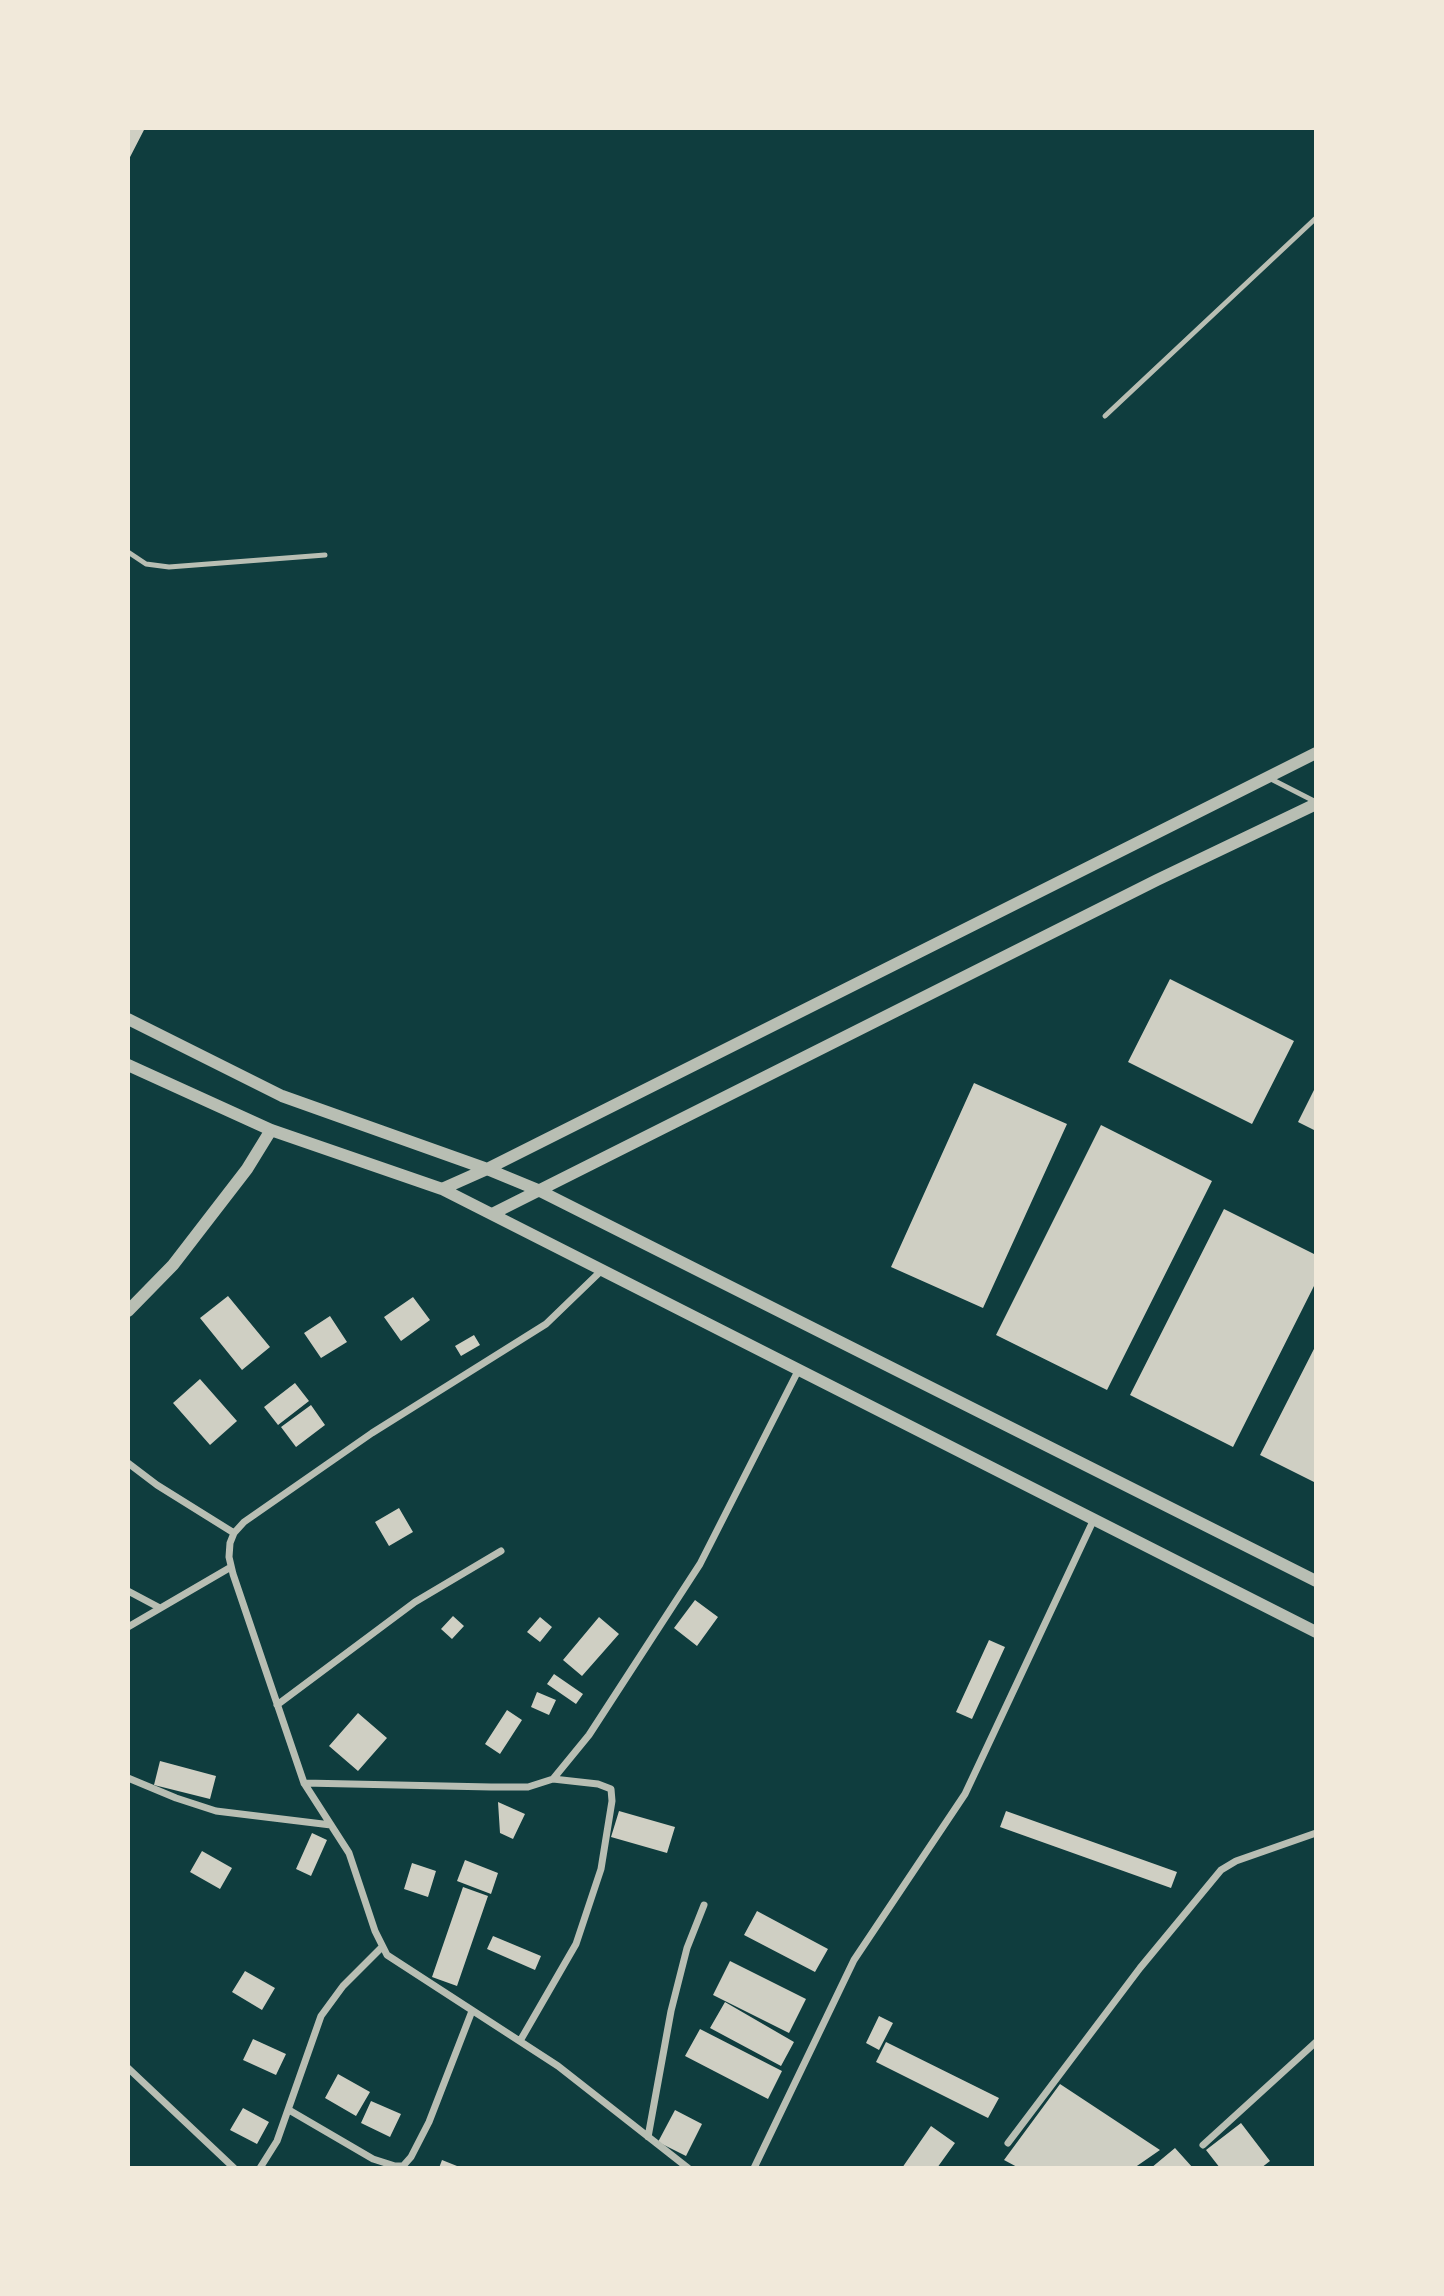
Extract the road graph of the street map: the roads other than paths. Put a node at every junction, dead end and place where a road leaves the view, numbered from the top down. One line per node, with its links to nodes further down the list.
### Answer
1 (1316, 218): 2 (lane)
2 (1105, 416)
3 (128, 552): 4 (lane)
4 (325, 555)
5 (1316, 753): 6 (street)
6 (1269, 778): 7 (lane); 11 (street)
7 (1316, 803): 13 (street)
8 (128, 1019): 11 (street)
9 (128, 1065): 10 (street)
10 (271, 1130): 12 (street); 16 (street)
11 (487, 1169): 12 (street); 13 (street)
12 (442, 1189): 14 (street)
13 (538, 1190): 14 (street); 23 (street)
14 (492, 1214): 15 (street)
15 (602, 1270): 17 (street); 20 (street)
16 (128, 1311)
17 (799, 1370): 19 (street); 30 (street)
18 (128, 1463): 20 (street)
19 (1094, 1518): 27 (street); 47 (street)
20 (234, 1533): 22 (street)
21 (501, 1551): 28 (street)
22 (231, 1567): 25 (street); 28 (street)
23 (1316, 1581)
24 (128, 1591): 25 (street)
25 (160, 1608): 26 (street)
26 (128, 1628)
27 (1316, 1632)
28 (277, 1705): 31 (street)
29 (128, 1778): 32 (street)
30 (553, 1779): 31 (street); 37 (street)
31 (304, 1783): 32 (street)
32 (331, 1825): 35 (street)
33 (1316, 1833): 42 (street)
34 (704, 1905): 41 (street)
35 (382, 1947): 36 (street); 40 (street)
36 (472, 2011): 37 (street); 40 (street)
37 (520, 2041): 41 (street)
38 (1316, 2042): 43 (street)
39 (128, 2068): 44 (street)
40 (289, 2110): 45 (street)
41 (648, 2137): 46 (street)
42 (1008, 2143)
43 (1203, 2145)
44 (234, 2168)
45 (260, 2168)
46 (688, 2168)
47 (754, 2168)

